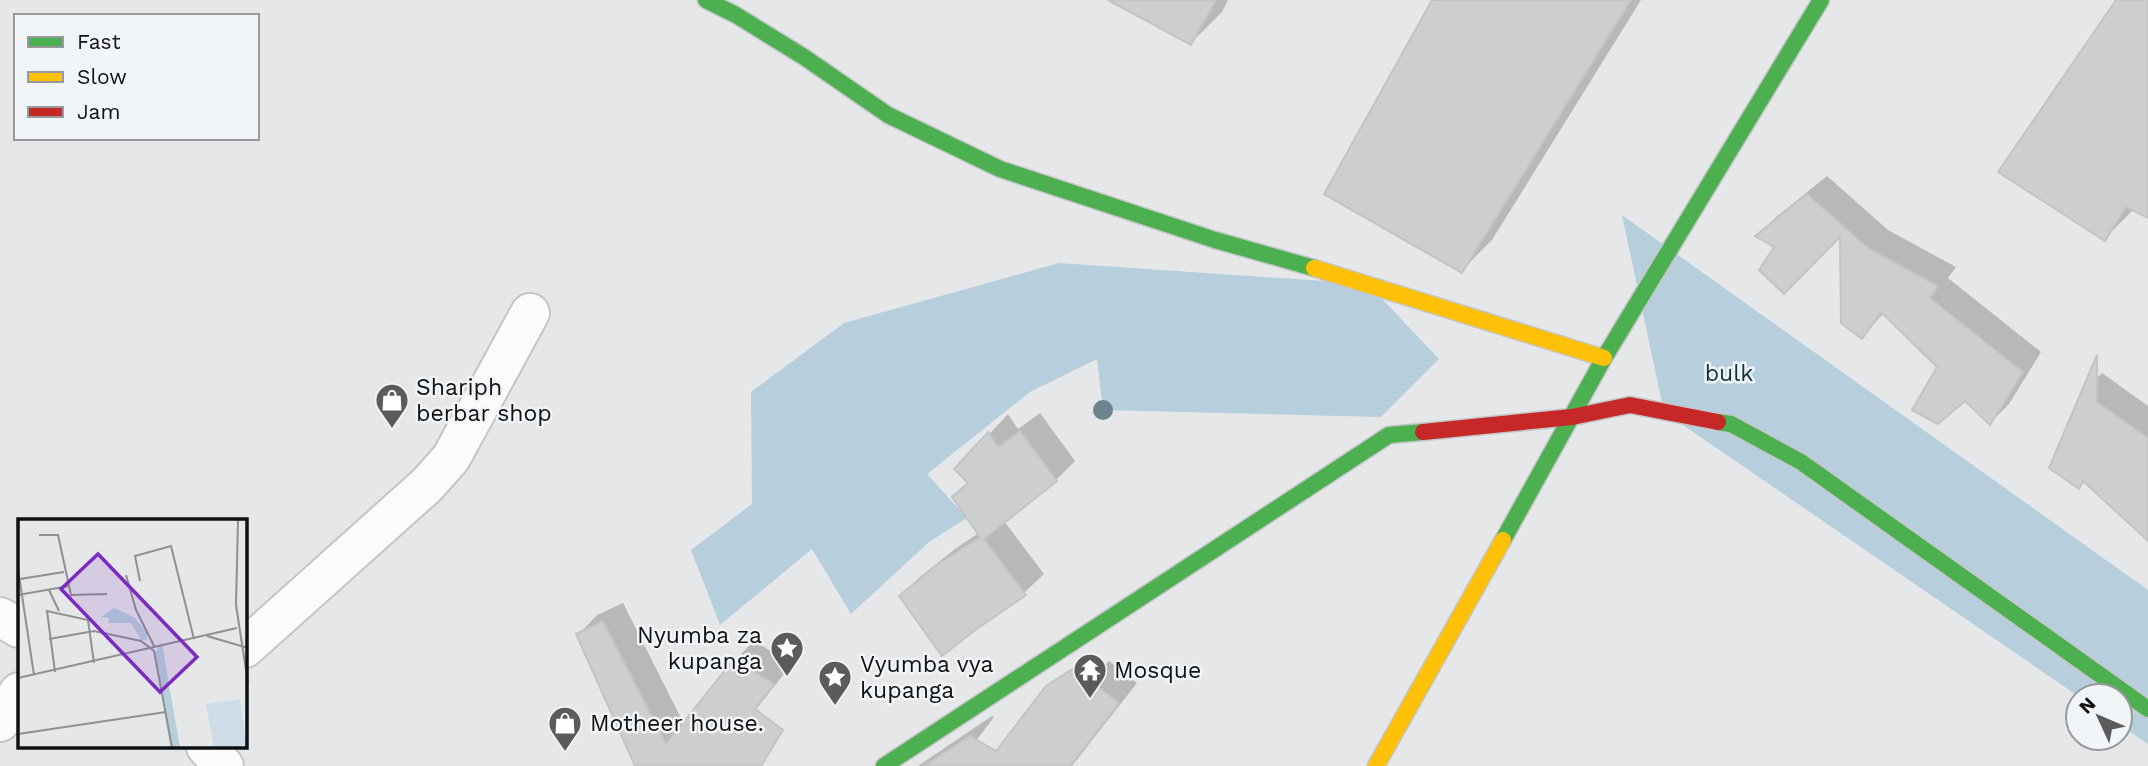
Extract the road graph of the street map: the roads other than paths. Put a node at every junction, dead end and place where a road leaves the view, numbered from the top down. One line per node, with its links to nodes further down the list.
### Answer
1 (706, 0): 4 (street)
2 (1821, 0): 4 (street)
3 (530, 313): 8 (street)
4 (1604, 358): 5 (street)
5 (1572, 417): 10 (street); 14 (street); 15 (street)
6 (0, 617): 7 (street)
7 (18, 627)
8 (247, 646)
9 (18, 694): 11 (street)
10 (2148, 709)
11 (0, 722)
12 (207, 748): 13 (street)
13 (224, 766)
14 (884, 766)
15 (1376, 766)

